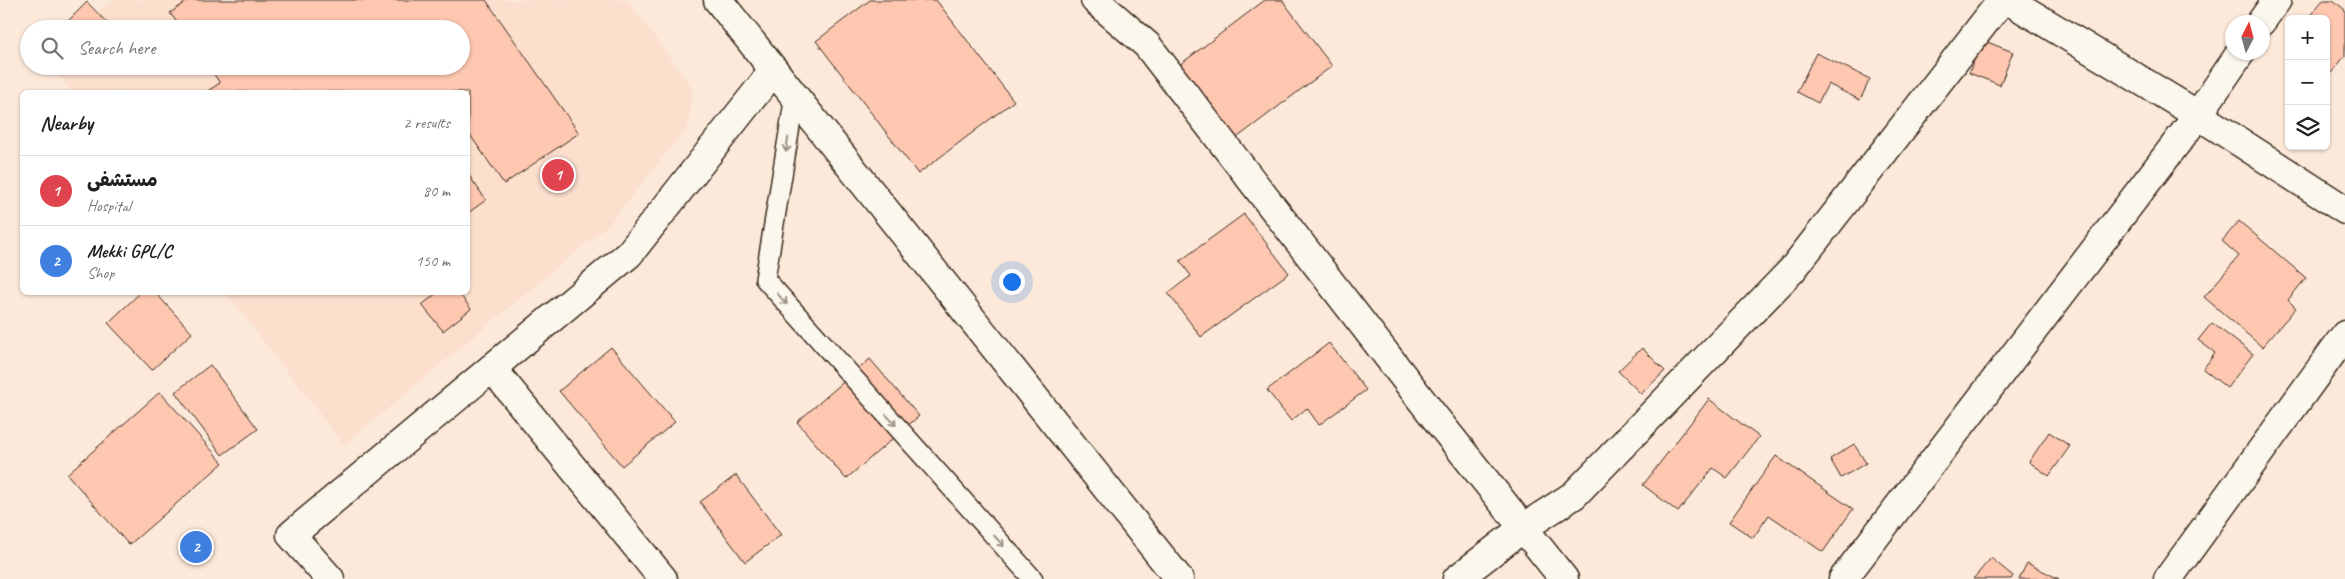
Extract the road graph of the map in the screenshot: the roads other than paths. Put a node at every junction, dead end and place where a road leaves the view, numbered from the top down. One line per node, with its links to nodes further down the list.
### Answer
1 (718, 0): 8 (street)
2 (1096, 0): 14 (street)
3 (2002, 0): 14 (street)
4 (2008, 0): 10 (street)
5 (2277, 0): 6 (street)
6 (2266, 15)
7 (2236, 60): 10 (street)
8 (774, 70): 9 (street); 13 (street)
9 (795, 96): 17 (lane, one-way to 17); 18 (street)
10 (2198, 115): 11 (street); 21 (street)
11 (2345, 210)
12 (2345, 335): 22 (street)
13 (492, 368): 15 (street); 16 (street)
14 (1523, 528): 19 (street); 20 (street)
15 (330, 579)
16 (663, 579)
17 (1033, 579)
18 (1179, 579)
19 (1457, 579)
20 (1564, 579)
21 (1843, 579)
22 (2168, 579)

